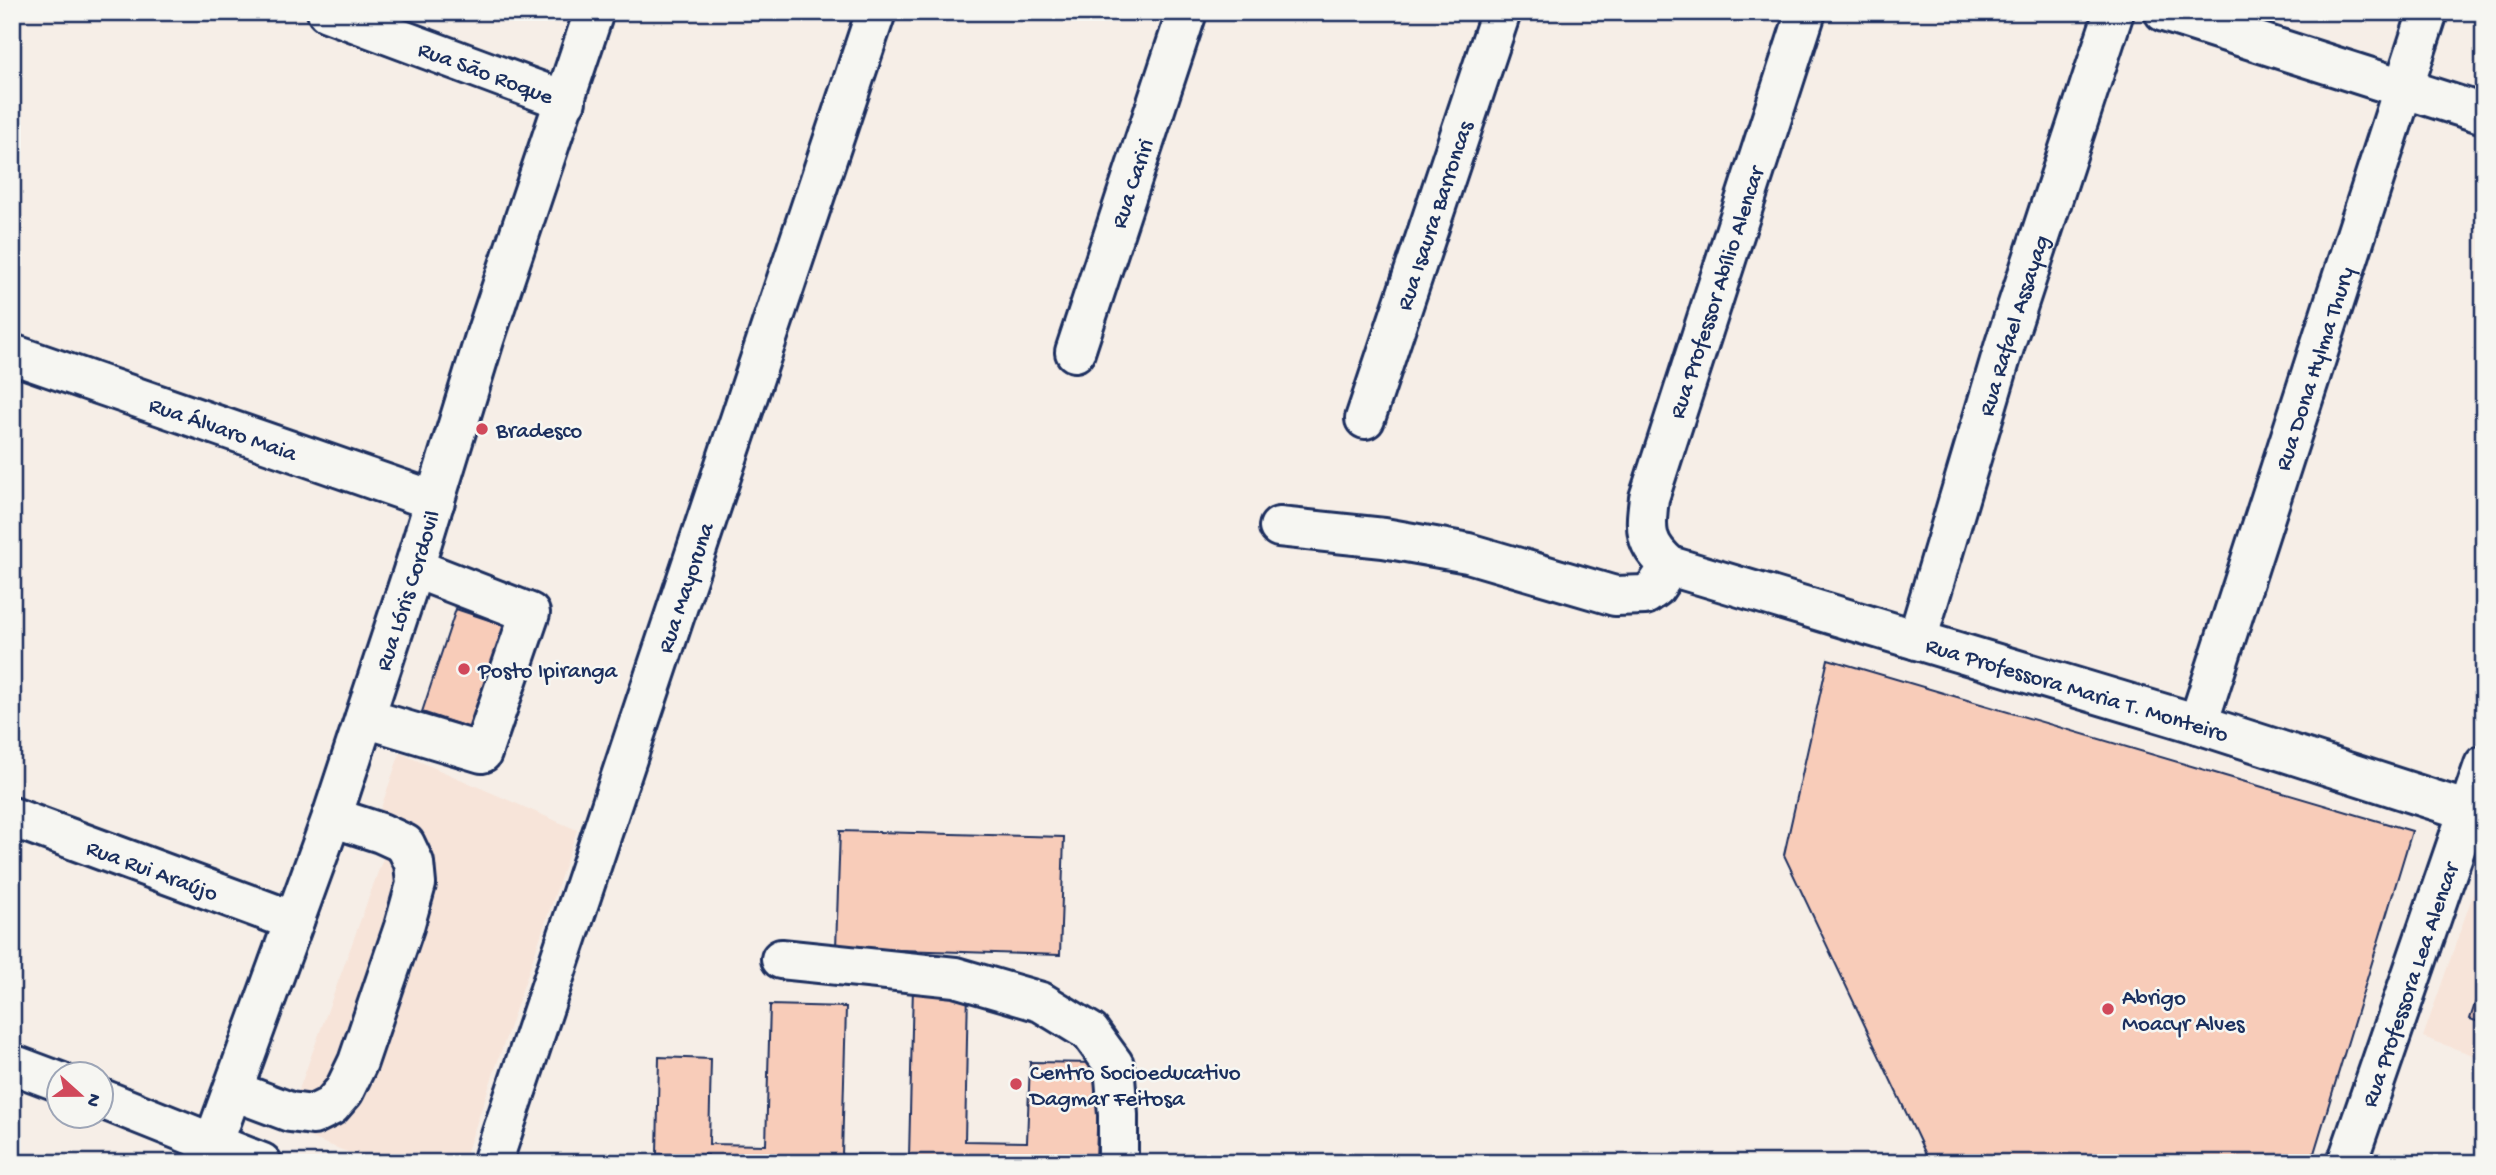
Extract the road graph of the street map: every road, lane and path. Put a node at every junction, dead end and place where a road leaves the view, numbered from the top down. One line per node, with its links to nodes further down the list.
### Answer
1 (327, 12): 11 (street, Rua São Roque)
2 (594, 12): 11 (street, Rua Lóris Cordovil)
3 (876, 12): 35 (street, Rua Mayoruna)
4 (1187, 12): 13 (street, Rua Cariri)
5 (1501, 12): 15 (street, Rua Isaura Barroncas)
6 (1805, 12): 18 (street, Rua Professor Abílio Alencar)
7 (2113, 12): 20 (street, Rua Rafael Assayag)
8 (2164, 12): 10 (street)
9 (2428, 12): 10 (street, Rua Dona Hylma Thury)
10 (2404, 88): 12 (street); 22 (street, Rua Dona Hylma Thury)
11 (566, 101): 16 (street, Rua Lóris Cordovil)
12 (2484, 114)
13 (1075, 352)
14 (12, 354): 16 (street, Rua Álvaro Maia)
15 (1365, 419)
16 (435, 501): 19 (street, Rua Lóris Cordovil)
17 (1279, 527): 18 (street)
18 (1670, 566): 20 (street, Rua Professora Maria T. Monteiro)
19 (414, 568): 21 (street, Rua Lóris Cordovil); 21 (street)
20 (1917, 640): 22 (street, Rua Professora Maria T. Monteiro)
21 (365, 718): 26 (street, Rua Lóris Cordovil)
22 (2197, 724): 24 (street, Rua Professora Maria T. Monteiro)
23 (2484, 765): 24 (street, Rua Professora Lea Alencar)
24 (2476, 813): 37 (street, Rua Professora Lea Alencar)
25 (12, 817): 27 (street, Rua Rui Araújo)
26 (332, 817): 27 (street, Rua Lóris Cordovil); 31 (street)
27 (294, 921): 31 (street, Rua Lóris Cordovil)
28 (781, 959): 36 (street)
29 (12, 1063): 30 (street)
30 (46, 1076)
31 (233, 1091): 33 (street, Rua Lóris Cordovil)
32 (116, 1106): 33 (street)
33 (210, 1153): 34 (street)
34 (262, 1163)
35 (492, 1163)
36 (1118, 1163)
37 (2347, 1163)

